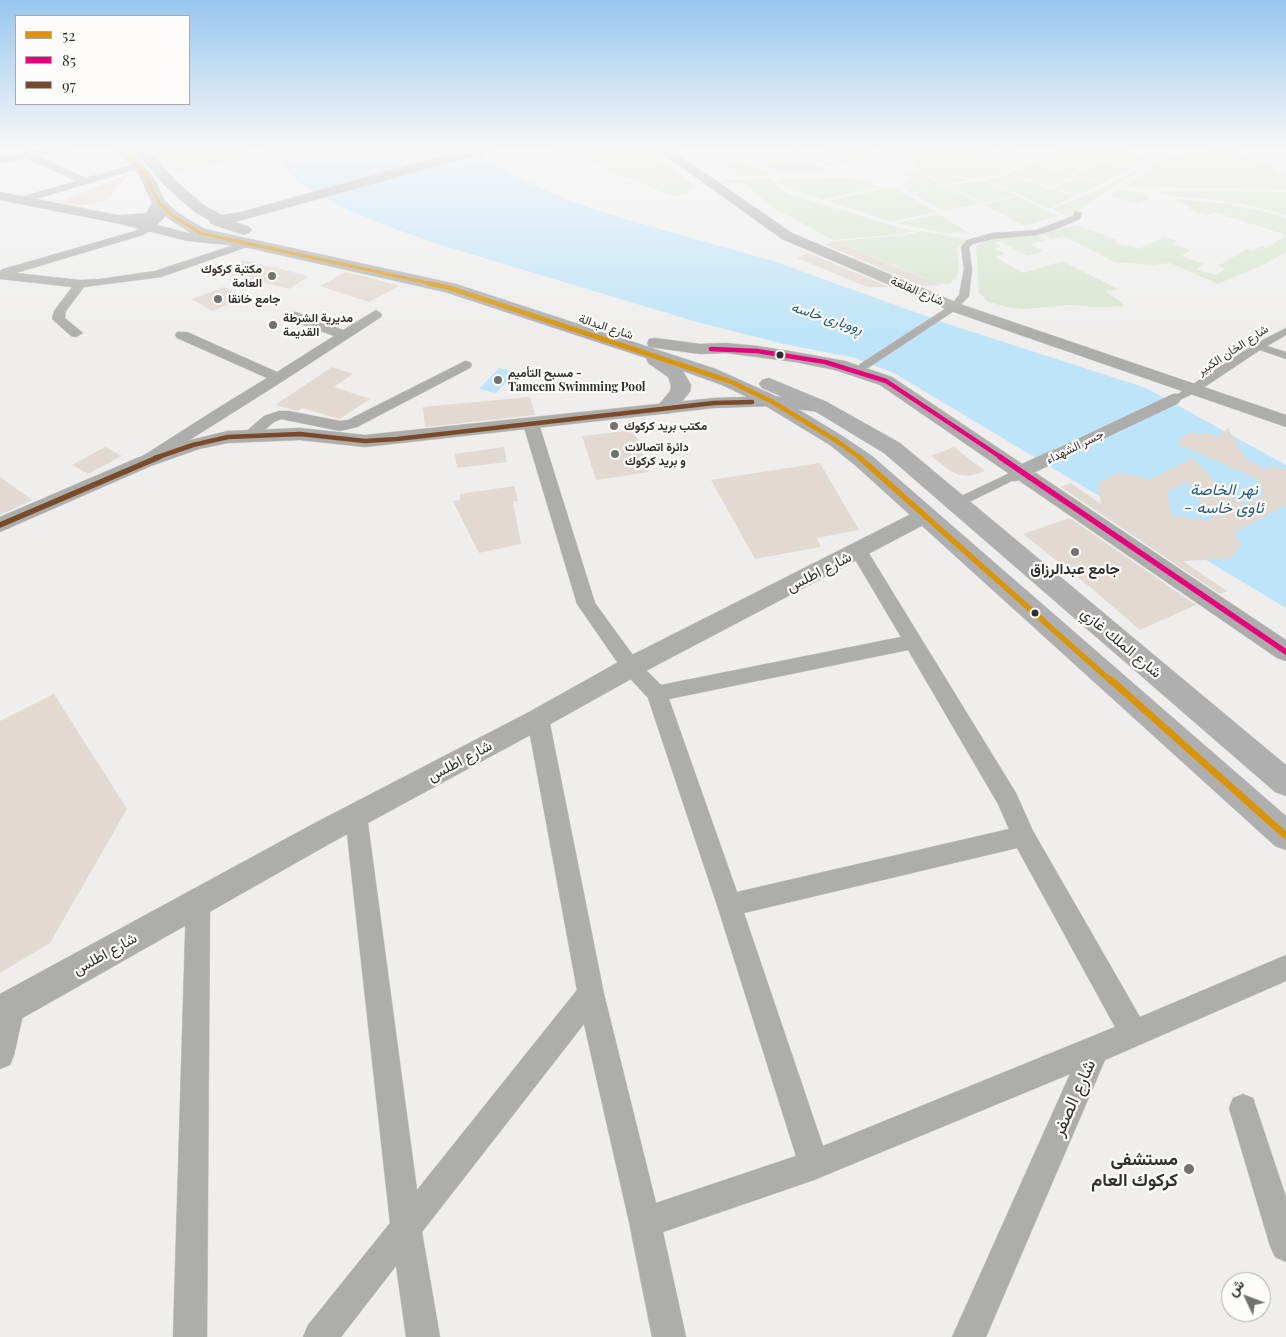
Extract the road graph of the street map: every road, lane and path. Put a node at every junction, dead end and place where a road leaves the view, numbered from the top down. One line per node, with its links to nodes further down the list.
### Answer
1 (74, 210): 12 (street)
2 (157, 210): 12 (main road)
3 (160, 210): 15 (street)
4 (167, 210): 13 (main road)
5 (181, 210): 13 (main road)
6 (203, 210): 13 (main road)
7 (254, 210): 13 (main road)
8 (264, 210): 13 (main road)
9 (271, 210): 14 (main road)
10 (750, 210): 21 (street, شارع القلعة)
11 (1078, 213): 21 (street)
12 (118, 219): 15 (street)
13 (224, 221): 17 (main road, شارع البدالة); 18 (main road, شارع البدالة)
14 (262, 225)
15 (148, 228): 17 (street); 19 (street)
16 (291, 237): 18 (main road)
17 (249, 243): 20 (street); 29 (main road, شارع البدالة)
18 (309, 244): 31 (main road, شارع البدالة)
19 (0, 274): 20 (street)
20 (80, 284): 25 (street)
21 (954, 307): 33 (street); 36 (street, شارع القلعة)
22 (376, 314): 27 (street)
23 (291, 315): 27 (street)
24 (1286, 331): 28 (street, شارع الخان الكبير)
25 (76, 333)
26 (182, 335): 34 (street)
27 (344, 335): 34 (street)
28 (1259, 346): 30 (street); 36 (street, شارع الخان الكبير)
29 (631, 348): 35 (main road, شارع البدالة); 39 (main road)
30 (1286, 356)
31 (730, 357): 35 (main road, شارع البدالة); 51 (street)
32 (465, 365): 42 (street)
33 (864, 366)
34 (278, 378): 43 (street)
35 (753, 384): 37 (main road, شارع البدالة); 38 (main road, شارع البدالة)
36 (1193, 390): 40 (street, شارع القلعة); 46 (street, جسر الشهداء, bridge)
37 (771, 401): 38 (street); 39 (street); 45 (main road, شارع البدالة)
38 (820, 406): 44 (main road, شارع البدالة)
39 (666, 408): 41 (street)
40 (1286, 421)
41 (531, 424): 42 (street); 52 (street)
42 (250, 435): 43 (street)
43 (144, 462): 48 (street)
44 (936, 486): 45 (main road); 46 (main road, شارع البدالة)
45 (902, 495): 47 (main road, شارع البدالة)
46 (957, 503): 55 (main road, شارع الملك غازي)
47 (924, 516): 49 (street, شارع اطلس); 58 (main road)
48 (0, 525)
49 (859, 551): 50 (street); 52 (street, شارع اطلس)
50 (912, 642): 53 (street); 57 (street)
51 (1286, 652)
52 (631, 667): 53 (street); 54 (street, شارع اطلس)
53 (657, 694): 60 (street)
54 (538, 719): 56 (street, شارع اطلس); 62 (street)
55 (1286, 783)
56 (356, 816): 59 (street, شارع اطلس); 71 (street)
57 (1023, 836): 60 (street); 64 (street)
58 (1286, 836)
59 (198, 902): 63 (street, شارع اطلس); 73 (street)
60 (729, 905): 68 (street)
61 (1286, 968): 64 (street, شارع الصفر)
62 (591, 994): 70 (street); 71 (street)
63 (6, 1009): 66 (street)
64 (1134, 1034): 65 (street, شارع الصفر)
65 (1095, 1050): 68 (street); 77 (street, شارع الصفر)
66 (0, 1055)
67 (1243, 1108): 69 (street)
68 (814, 1166): 70 (street)
69 (1277, 1189): 72 (street)
70 (645, 1222): 76 (street)
71 (406, 1228): 74 (street); 75 (street)
72 (1286, 1246)
73 (190, 1337)
74 (320, 1337)
75 (423, 1337)
76 (669, 1337)
77 (969, 1337)

